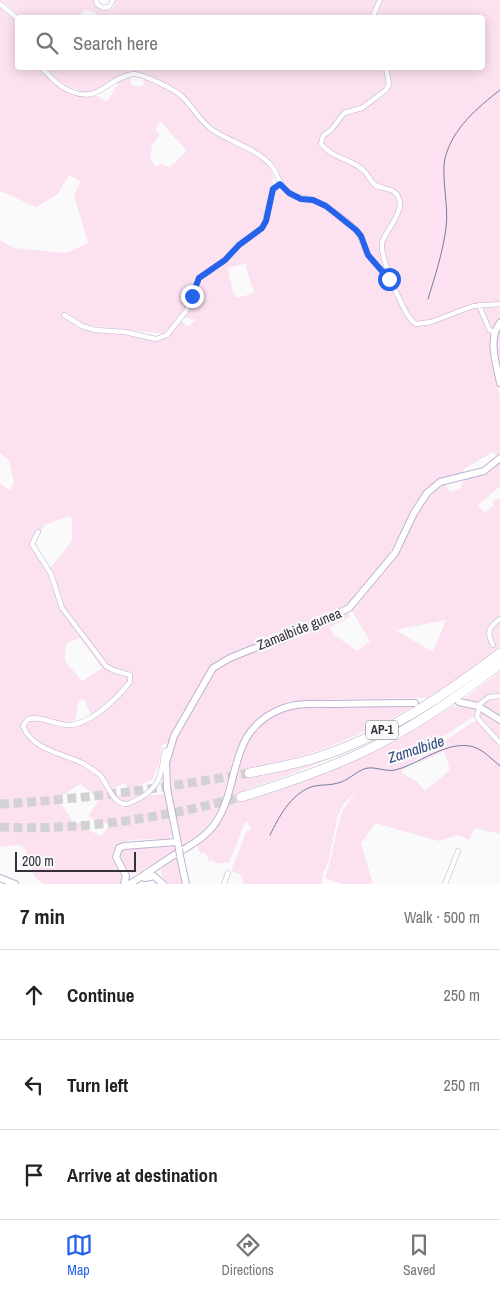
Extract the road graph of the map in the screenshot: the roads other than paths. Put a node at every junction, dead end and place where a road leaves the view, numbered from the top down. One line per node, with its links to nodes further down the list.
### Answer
1 (96, 0): 2 (street)
2 (113, 0)
3 (380, 0): 5 (street)
4 (0, 4): 6 (street)
5 (373, 15)
6 (15, 16)
7 (44, 70): 9 (street)
8 (386, 70): 10 (street)
9 (280, 184): 10 (street); 13 (street)
10 (389, 279): 12 (street)
11 (500, 304): 12 (street)
12 (479, 305): 15 (street)
13 (64, 315)
14 (500, 324): 15 (street)
15 (494, 333): 16 (street)
16 (500, 383)
17 (500, 458): 30 (street, Zamalbide gunea)
18 (38, 532): 30 (street)
19 (500, 619): 20 (street)
20 (493, 645)
21 (500, 653): 31 (highway, AP-1)
22 (500, 664): 32 (highway, AP-1)
23 (500, 696): 26 (street)
24 (459, 702): 28 (street)
25 (415, 703): 35 (street)
26 (481, 703)
27 (479, 709): 29 (street)
28 (500, 720)
29 (500, 742)
30 (169, 750): 33 (street, Zamalbide gunea)
31 (249, 773)
32 (241, 797)
33 (178, 845): 37 (street); 43 (street, Zamalbide gunea, bridge)
34 (458, 851): 45 (street)
35 (161, 864): 37 (street); 39 (street); 40 (street)
36 (228, 872): 44 (street)
37 (125, 873): 42 (street)
38 (0, 878): 41 (street)
39 (162, 882): 40 (street)
40 (131, 883)
41 (15, 884)
42 (124, 884)
43 (186, 884)
44 (224, 884)
45 (445, 884)

